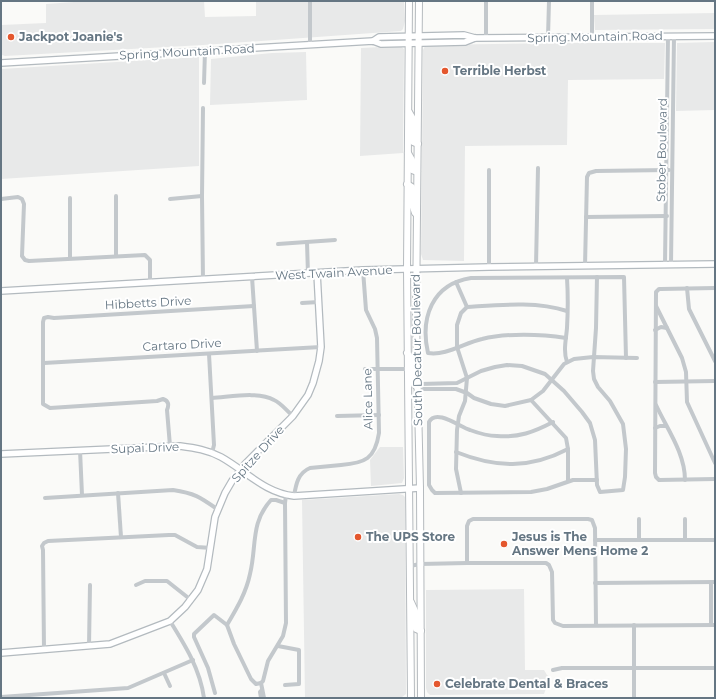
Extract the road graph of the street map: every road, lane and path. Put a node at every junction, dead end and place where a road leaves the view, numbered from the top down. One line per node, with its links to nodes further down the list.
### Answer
1 (310, 1): 14 (street)
2 (409, 1): 12 (main road, South Decatur Boulevard)
3 (419, 1): 13 (main road, South Decatur Boulevard)
4 (486, 1): 11 (street)
5 (549, 1): 9 (street)
6 (592, 1): 10 (street)
7 (671, 36): 8 (street, Spring Mountain Road); 10 (street, Spring Mountain Road); 24 (street, Stober Boulevard); 25 (street, Stober Boulevard)
8 (715, 36)
9 (548, 37): 10 (street, Spring Mountain Road); 11 (street, Spring Mountain Road)
10 (592, 37)
11 (486, 38): 13 (street, Spring Mountain Road)
12 (408, 39): 13 (street, Spring Mountain Road); 14 (street, Spring Mountain Road); 19 (main road, South Decatur Boulevard)
13 (419, 39): 20 (main road, South Decatur Boulevard)
14 (310, 45): 15 (street, Spring Mountain Road)
15 (205, 51): 16 (street, Spring Mountain Road); 17 (street)
16 (1, 63)
17 (204, 83)
18 (204, 108): 29 (street)
19 (408, 108): 20 (main road); 21 (main road, South Decatur Boulevard)
20 (418, 144): 26 (main road, South Decatur Boulevard)
21 (408, 153): 26 (main road); 27 (main road, South Decatur Boulevard)
22 (538, 168): 44 (street)
23 (489, 170): 46 (street)
24 (667, 170): 25 (street); 33 (street, Stober Boulevard); 35 (street)
25 (672, 170): 34 (street, Stober Boulevard)
26 (417, 172): 36 (main road, South Decatur Boulevard)
27 (407, 184): 36 (main road); 47 (main road, South Decatur Boulevard)
28 (116, 196): 40 (street)
29 (202, 196): 31 (street); 55 (street)
30 (70, 198): 41 (street)
31 (170, 198)
32 (1, 199): 41 (street)
33 (666, 216): 34 (street); 35 (street); 42 (street, Stober Boulevard)
34 (671, 216): 42 (street, Stober Boulevard)
35 (586, 217): 45 (street)
36 (417, 219): 48 (main road, South Decatur Boulevard)
37 (335, 240): 38 (street)
38 (307, 242): 39 (street); 51 (street)
39 (278, 244)
40 (116, 256): 41 (street); 57 (street)
41 (70, 258)
42 (668, 264): 43 (street, West Twain Avenue); 45 (street, West Twain Avenue)
43 (715, 264)
44 (536, 266): 45 (street, West Twain Avenue); 46 (street, West Twain Avenue)
45 (585, 266)
46 (489, 267): 48 (street, West Twain Avenue)
47 (407, 269): 48 (street, West Twain Avenue); 49 (street, West Twain Avenue); 73 (main road, South Decatur Boulevard)
48 (416, 269): 89 (main road, South Decatur Boulevard)
49 (363, 270): 50 (street, West Twain Avenue); 82 (street, Alice Lane)
50 (317, 273): 51 (street, West Twain Avenue); 61 (street, Spitze Drive)
51 (308, 274): 52 (street, West Twain Avenue)
52 (252, 277): 55 (street, West Twain Avenue); 64 (street)
53 (597, 277): 54 (street); 75 (street); 76 (street)
54 (567, 278): 56 (street); 66 (street)
55 (203, 280): 57 (street, West Twain Avenue)
56 (456, 282): 65 (street); 71 (street)
57 (150, 283): 60 (street, West Twain Avenue)
58 (687, 288): 59 (street); 63 (street); 78 (street)
59 (715, 288)
60 (1, 291)
61 (319, 302): 62 (street); 70 (street, Spitze Drive)
62 (302, 303)
63 (655, 304): 67 (street); 68 (street)
64 (254, 306): 72 (street); 80 (street, Hibbetts Drive)
65 (466, 307): 66 (street); 71 (street)
66 (567, 311): 69 (street)
67 (667, 328): 68 (street); 86 (street)
68 (655, 330): 88 (street)
69 (566, 338): 71 (street); 79 (street)
70 (320, 346): 72 (street, Cartaro Drive); 95 (street, Spitze Drive)
71 (457, 347): 84 (street)
72 (257, 351): 74 (street, Cartaro Drive)
73 (407, 353): 83 (main road, South Decatur Boulevard); 89 (main road)
74 (209, 354): 80 (street, Cartaro Drive); 91 (street)
75 (593, 357): 76 (street); 79 (street); 110 (street)
76 (626, 358): 77 (street)
77 (637, 358)
78 (715, 361)
79 (567, 362): 85 (street)
80 (44, 363): 101 (street)
81 (365, 369): 82 (street)
82 (378, 369): 83 (street); 94 (street, Alice Lane)
83 (407, 369): 113 (main road, South Decatur Boulevard)
84 (467, 378): 85 (street); 89 (street); 90 (street)
85 (552, 379): 92 (street); 110 (street)
86 (686, 381): 87 (street); 88 (street); 107 (street)
87 (715, 381)
88 (655, 382): 93 (street)
89 (417, 387): 90 (street); 114 (main road, South Decatur Boulevard)
90 (467, 393): 92 (street); 98 (street)
91 (212, 398): 95 (street); 105 (street)
92 (531, 400): 97 (street)
93 (655, 403): 99 (street); 100 (street)
94 (379, 415): 96 (street); 119 (street, Alice Lane)
95 (293, 416): 108 (street, Spitze Drive)
96 (337, 416)
97 (553, 422): 98 (street); 102 (street)
98 (458, 424): 104 (street); 116 (street)
99 (666, 426): 100 (street); 111 (street)
100 (655, 428): 111 (street)
101 (170, 446): 103 (street, Supai Drive); 105 (street, Supai Drive)
102 (568, 449): 104 (street); 112 (street)
103 (80, 450): 106 (street, Supai Drive); 118 (street)
104 (456, 452): 116 (street)
105 (212, 453): 108 (street, Supai Drive)
106 (1, 454)
107 (715, 463)
108 (240, 470): 117 (street, Supai Drive); 122 (street, Spitze Drive)
109 (715, 479): 111 (street)
110 (597, 480): 112 (street)
111 (685, 480)
112 (568, 482): 116 (street)
113 (409, 488): 114 (street, Supai Drive); 119 (street, Supai Drive); 133 (main road, South Decatur Boulevard)
114 (420, 488): 132 (main road, South Decatur Boulevard)
115 (118, 493): 118 (street); 122 (street); 125 (street)
116 (461, 493)
117 (285, 495): 119 (street, Supai Drive); 121 (street)
118 (82, 496): 120 (street)
119 (294, 496)
120 (45, 498)
121 (283, 503): 141 (street); 147 (street)
122 (217, 509): 130 (street, Spitze Drive)
123 (639, 519): 127 (street)
124 (685, 519): 128 (street)
125 (121, 538): 130 (street); 148 (street)
126 (595, 540): 127 (street); 131 (street); 135 (street)
127 (639, 540): 128 (street)
128 (685, 540): 129 (street)
129 (715, 540)
130 (211, 548): 138 (street, Spitze Drive)
131 (467, 563): 132 (street); 142 (street)
132 (420, 564): 133 (street); 145 (main road, South Decatur Boulevard)
133 (410, 566): 139 (main road, South Decatur Boulevard)
134 (713, 582): 135 (street); 144 (street)
135 (595, 583): 142 (street)
136 (136, 584): 138 (street)
137 (90, 585): 146 (street)
138 (191, 600): 140 (street, Spitze Drive)
139 (410, 601): 145 (main road); 162 (main road, South Decatur Boulevard)
140 (170, 621): 146 (street, Spitze Drive); 150 (street)
141 (227, 624): 155 (street); 158 (street)
142 (596, 625): 143 (street)
143 (634, 625): 144 (street); 151 (street)
144 (713, 625)
145 (421, 631): 163 (main road, South Decatur Boulevard)
146 (89, 646): 148 (street, Spitze Drive)
147 (278, 646): 155 (street); 156 (street)
148 (44, 650): 149 (street, Spitze Drive)
149 (1, 653)
150 (193, 660): 154 (street); 160 (street)
151 (634, 668): 152 (street); 153 (street); 164 (street)
152 (715, 668)
153 (553, 670)
154 (164, 673): 157 (street); 159 (street)
155 (261, 683): 161 (street)
156 (285, 685)
157 (170, 686)
158 (215, 693)
159 (1, 697)
160 (204, 698)
161 (262, 698)
162 (411, 698)
163 (421, 698)
164 (634, 698)

